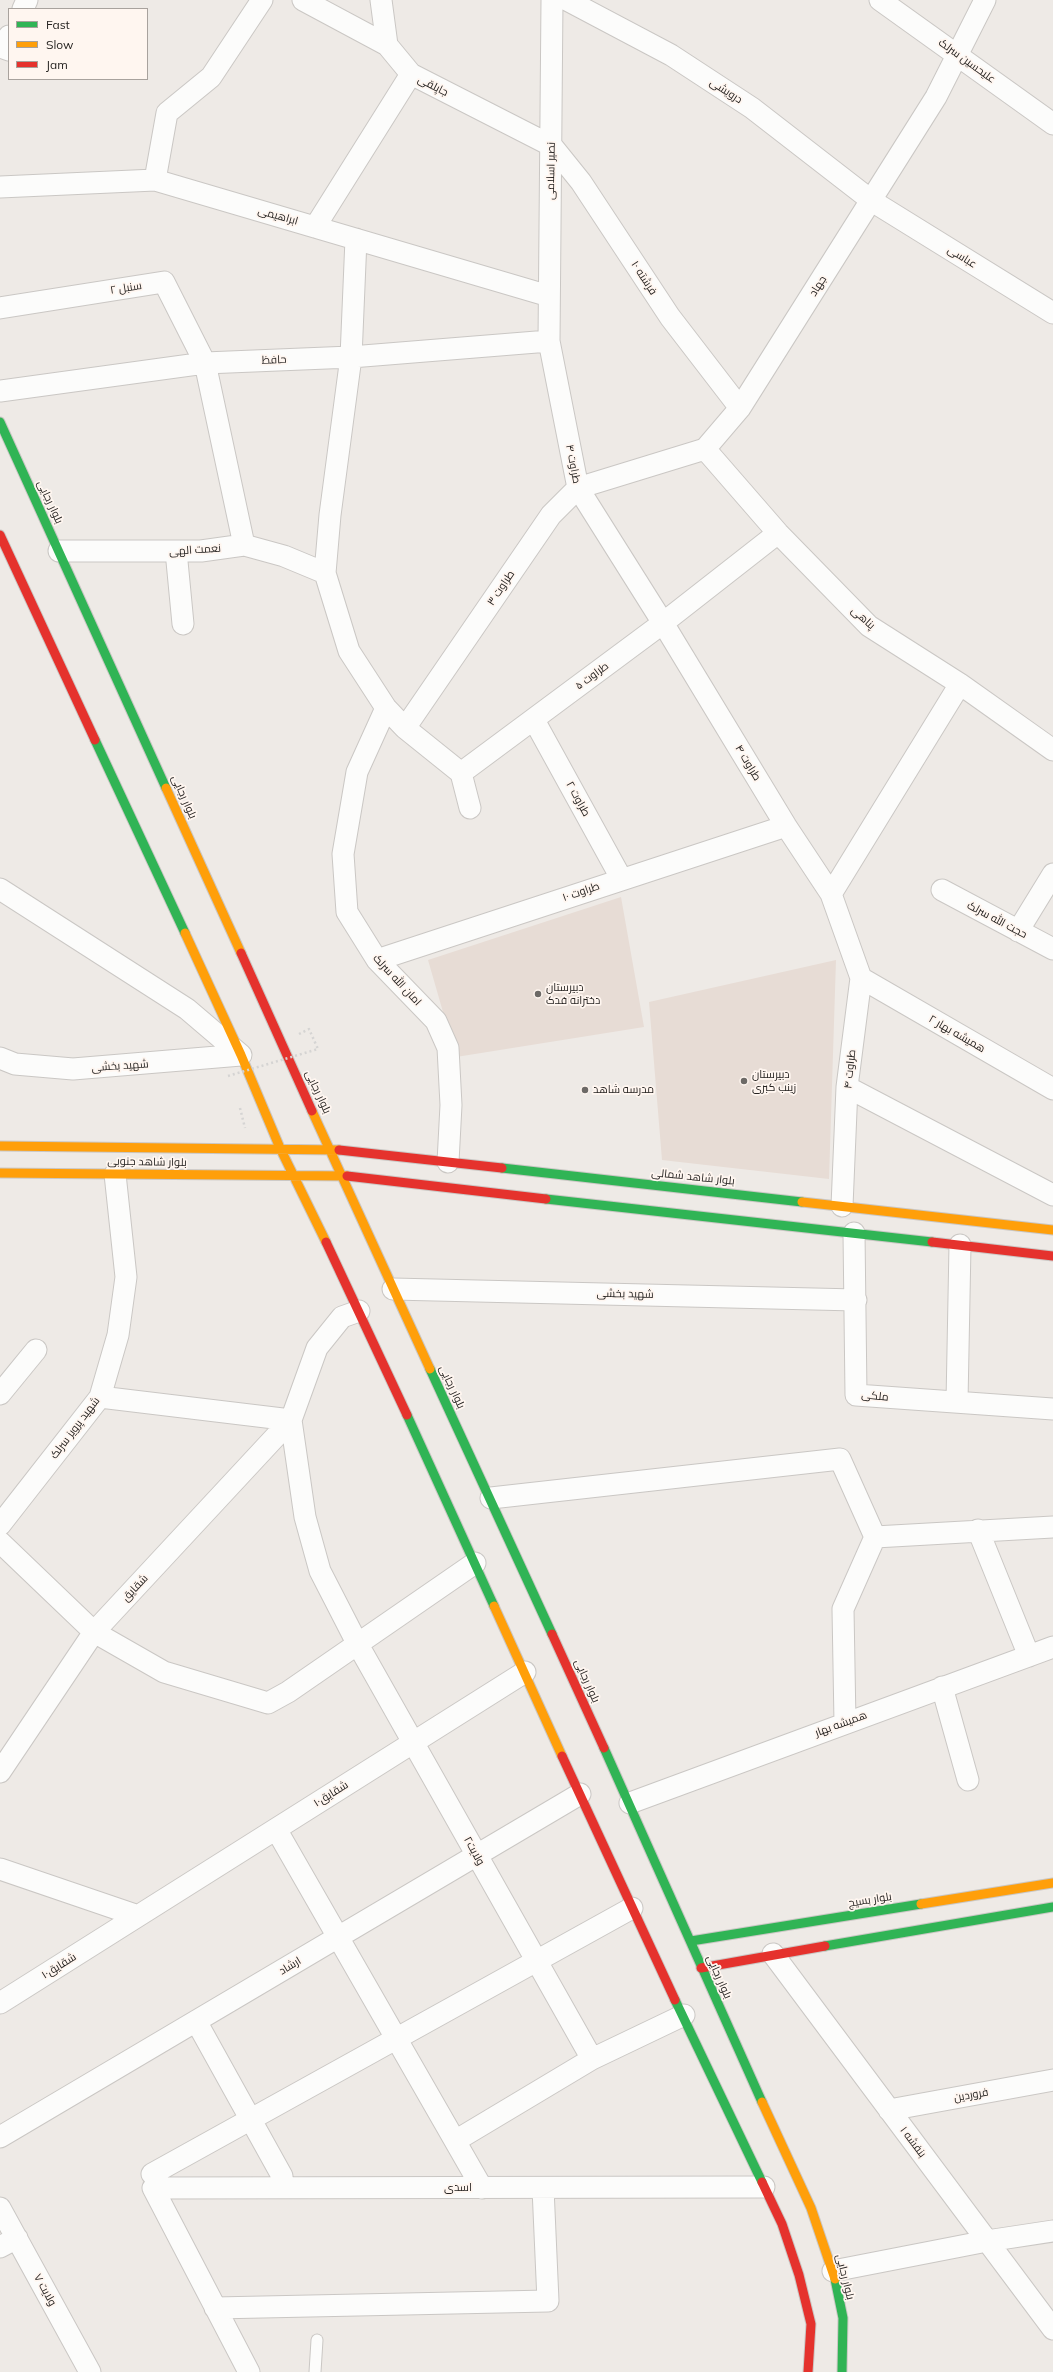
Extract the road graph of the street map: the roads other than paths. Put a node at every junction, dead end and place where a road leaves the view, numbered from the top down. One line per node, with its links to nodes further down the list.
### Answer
1 (262, 0): 15 (street)
2 (303, 0): 9 (street, جاپلقی)
3 (381, 0): 9 (street)
4 (552, 0): 14 (street, نصیر اسلامی)
5 (567, 0): 17 (street, درویشی)
6 (880, 0): 11 (street, علیحسین سرلک)
7 (985, 0): 11 (street, جهاد)
8 (8, 38): 10 (street)
9 (387, 45): 12 (street, جاپلقی)
10 (8, 50)
11 (958, 54): 13 (street, علیحسین سرلک); 17 (street, جهاد)
12 (411, 74): 14 (street, جاپلقی); 18 (street)
13 (1053, 124)
14 (552, 146): 20 (street, نصیر اسلامی); 27 (street, فرشته ۱۰)
15 (155, 180): 16 (street, ابراهیمی); 18 (street, ابراهیمی)
16 (0, 187)
17 (872, 201): 22 (street, عباسی); 27 (street, جهاد)
18 (315, 227): 19 (street, ابراهیمی)
19 (356, 239): 20 (street, ابراهیمی); 24 (street)
20 (549, 296): 23 (street, نصیر اسلامی)
21 (0, 308): 25 (street, سنبل ۲)
22 (1053, 313)
23 (549, 341): 24 (street, حافظ); 30 (street, طراوت ۴)
24 (351, 357): 25 (street, حافظ); 36 (street)
25 (204, 363): 26 (street, حافظ); 33 (street)
26 (0, 391)
27 (740, 408): 29 (street, جهاد)
28 (0, 422): 34 (main road, بلوار رجایی)
29 (705, 449): 30 (street); 31 (street, پناهی)
30 (578, 488): 37 (street, طراوت ۴); 42 (street, طراوت ۳)
31 (778, 533): 37 (street, طراوت ۵); 39 (street, پناهی)
32 (0, 535): 56 (main road)
33 (244, 545): 35 (street, نعمت الهی); 36 (street, نعمت الهی)
34 (59, 551): 35 (street, نعمت الهی); 62 (main road, بلوار رجایی)
35 (176, 551): 38 (street)
36 (325, 573): 40 (street)
37 (663, 623): 41 (street, طراوت ۵); 46 (street, طراوت ۴)
38 (183, 624)
39 (960, 684): 43 (street, پناهی); 51 (street)
40 (386, 708): 42 (street); 54 (street, امان الله سرلک)
41 (534, 720): 44 (street, طراوت ۵); 48 (street, طراوت ۲)
42 (405, 728): 44 (street)
43 (1053, 750)
44 (461, 773): 45 (street)
45 (470, 808)
46 (786, 826): 48 (street, طراوت ۱۰); 51 (street, طراوت ۴)
47 (1053, 874): 52 (street)
48 (621, 878): 54 (street, طراوت ۱۰)
49 (0, 889): 56 (street)
50 (942, 890): 52 (street, حجت الله سرلک)
51 (831, 894): 55 (street, طراوت ۴)
52 (1018, 932): 53 (street, حجت الله سرلک)
53 (1053, 949)
54 (377, 960): 63 (street, امان الله سرلک)
55 (861, 978): 58 (street, طراوت ۴); 59 (street, همیشه بهار ۲)
56 (241, 1056): 57 (street, شهید بخشی); 61 (main road)
57 (0, 1058)
58 (847, 1087): 68 (street); 69 (street, طراوت ۴)
59 (1053, 1089)
60 (0, 1146): 61 (main road, بلوار شاهد جنوبی)
61 (280, 1148): 62 (main road, بلوار شاهد جنوبی); 66 (main road)
62 (330, 1149): 63 (main road, بلوار شاهد شمالی); 67 (main road, بلوار رجایی)
63 (448, 1162): 69 (main road, بلوار شاهد شمالی)
64 (0, 1173): 65 (main road, بلوار شاهد جنوبی)
65 (115, 1174): 66 (main road, بلوار شاهد جنوبی); 79 (street, شهید پرویز سرلک)
66 (293, 1176): 67 (main road, بلوار شاهد جنوبی); 76 (main road)
67 (343, 1176): 71 (main road); 74 (main road, بلوار رجایی)
68 (1053, 1194)
69 (842, 1206): 70 (main road, بلوار شاهد شمالی)
70 (1053, 1230)
71 (854, 1233): 72 (main road); 75 (street, ملکی)
72 (960, 1245): 73 (main road); 80 (street)
73 (1053, 1256)
74 (393, 1289): 75 (street, شهید بخشی); 83 (main road, بلوار رجایی)
75 (856, 1300): 80 (street, ملکی)
76 (359, 1311): 82 (street); 89 (main road)
77 (36, 1350): 78 (street)
78 (0, 1394)
79 (100, 1397): 82 (street); 84 (street, شهید پرویز سرلک)
80 (957, 1402): 81 (street, ملکی)
81 (1053, 1409)
82 (291, 1420): 90 (street, شقایق); 91 (street, ولایت۲)
83 (491, 1498): 87 (street); 101 (main road, بلوار رجایی)
84 (0, 1525)
85 (1053, 1526): 86 (street)
86 (978, 1530): 87 (street); 93 (street)
87 (875, 1537): 96 (street)
88 (0, 1542): 90 (street)
89 (475, 1563): 91 (street); 94 (main road)
90 (94, 1632): 91 (street); 98 (street, شقایق)
91 (357, 1642): 97 (street, ولایت۲)
92 (1053, 1647): 93 (street, همیشه بهار)
93 (1029, 1656): 95 (street, همیشه بهار)
94 (525, 1672): 97 (street, شقایق۱۰); 100 (main road)
95 (942, 1688): 96 (street, همیشه بهار); 99 (street)
96 (845, 1723): 101 (street, همیشه بهار)
97 (413, 1743): 102 (street, شقایق۱۰); 103 (street, ولایت۲)
98 (0, 1772)
99 (968, 1780)
100 (580, 1794): 103 (street, ارشاد); 107 (main road)
101 (630, 1803): 110 (main road, بلوار رجایی)
102 (276, 1829): 108 (street, شقایق۱۰); 109 (street)
103 (476, 1855): 109 (street, ارشاد); 112 (street, ولایت۲)
104 (0, 1869): 108 (street)
105 (1053, 1883): 110 (main road, بلوار بسیج)
106 (1053, 1907): 111 (main road)
107 (632, 1908): 112 (street); 115 (main road)
108 (138, 1916): 114 (street, شقایق۱۰)
109 (338, 1937): 116 (street, ارشاد); 117 (street)
110 (691, 1940): 113 (main road, بلوار رجایی)
111 (773, 1954): 113 (main road); 120 (street, بنفشه ۱)
112 (536, 1961): 117 (street); 118 (street, ولایت۲)
113 (701, 1968): 133 (main road, بلوار رجایی)
114 (0, 2003)
115 (684, 2015): 118 (street); 126 (main road)
116 (196, 2022): 121 (street); 122 (street, ارشاد)
117 (396, 2038): 121 (street); 123 (street)
118 (592, 2059): 123 (street)
119 (1053, 2080): 120 (street, فروردین)
120 (889, 2110): 131 (street, بنفشه ۱)
121 (250, 2119): 124 (street); 125 (street)
122 (0, 2137)
123 (455, 2141): 127 (street)
124 (282, 2176)
125 (152, 2181): 127 (street, اسدی); 134 (street)
126 (764, 2187): 128 (street, اسدی); 140 (main road)
127 (482, 2188): 128 (street, اسدی)
128 (543, 2188): 134 (street)
129 (0, 2208): 132 (street, ولایت ۷)
130 (1053, 2231): 131 (street)
131 (987, 2241): 133 (street); 135 (street, بنفشه ۱)
132 (8, 2243): 137 (street, ولایت ۷)
133 (833, 2271): 141 (main road, بلوار رجایی)
134 (215, 2308): 138 (street)
135 (1053, 2329)
136 (317, 2340): 139 (lane)
137 (90, 2372)
138 (249, 2372)
139 (315, 2372)
140 (808, 2372)
141 (842, 2372)

